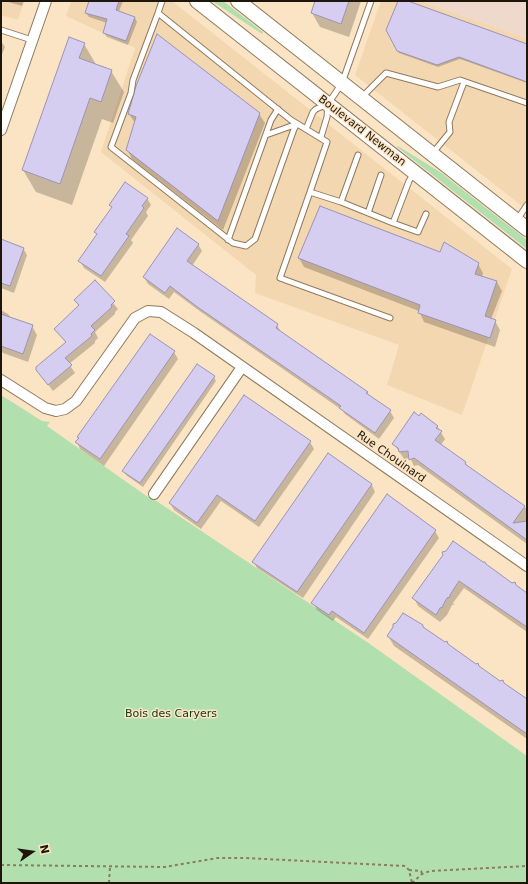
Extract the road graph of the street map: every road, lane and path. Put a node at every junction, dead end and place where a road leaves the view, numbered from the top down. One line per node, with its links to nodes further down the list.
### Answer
1 (46, 1): 8 (street)
2 (162, 1): 6 (lane)
3 (197, 1): 13 (main road, Boulevard Newman)
4 (238, 1): 10 (main road)
5 (371, 1): 10 (lane)
6 (158, 13): 14 (lane); 31 (lane)
7 (1, 30): 8 (lane)
8 (32, 40): 16 (street)
9 (464, 82): 11 (lane); 12 (lane); 20 (lane)
10 (342, 83): 11 (main road); 13 (lane)
11 (360, 98): 20 (main road)
12 (527, 103)
13 (328, 104): 17 (lane); 19 (lane); 22 (main road, Boulevard Newman)
14 (278, 109): 15 (lane); 18 (lane)
15 (298, 124): 17 (lane); 18 (lane); 31 (lane)
16 (1, 129)
17 (306, 129): 19 (lane)
18 (266, 135): 31 (lane)
19 (321, 137): 24 (lane)
20 (432, 154): 30 (main road)
21 (358, 155): 25 (lane)
22 (415, 172): 29 (lane); 32 (main road, Boulevard Newman)
23 (381, 175): 27 (lane)
24 (310, 192): 25 (lane); 33 (lane)
25 (341, 202): 27 (lane)
26 (527, 205): 30 (lane)
27 (368, 213): 29 (lane)
28 (426, 214): 29 (lane)
29 (394, 223)
30 (522, 224)
31 (228, 240)
32 (527, 261)
33 (390, 318)
34 (242, 367): 35 (street, Rue Chouinard); 36 (street); 37 (street, Rue Chouinard)
35 (1, 380)
36 (154, 494)
37 (527, 566)
38 (1, 864): 39 (path)
39 (110, 866): 41 (path); 43 (path)
40 (527, 866): 42 (path)
41 (408, 870): 42 (path); 44 (path)
42 (422, 874): 44 (path)
43 (109, 883)
44 (412, 883)

